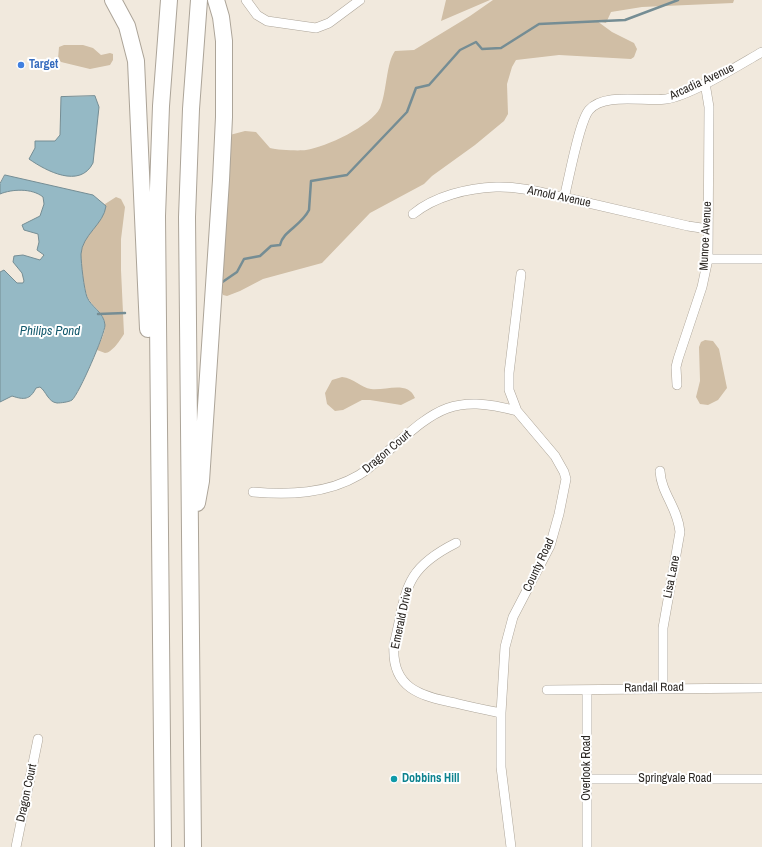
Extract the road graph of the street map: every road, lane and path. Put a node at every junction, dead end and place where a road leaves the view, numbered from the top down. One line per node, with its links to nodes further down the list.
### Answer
1 (113, 0): 16 (highway)
2 (169, 0): 16 (highway)
3 (199, 0): 21 (highway)
4 (216, 0): 21 (highway)
5 (246, 0): 6 (street)
6 (360, 0)
7 (762, 52): 8 (street, Arcadia Avenue)
8 (705, 83): 9 (street, Arcadia Avenue); 11 (street, Munroe Avenue)
9 (564, 198): 10 (street, Arnold Avenue); 11 (street, Arnold Avenue)
10 (413, 214)
11 (708, 228): 12 (street, Munroe Avenue)
12 (708, 259): 13 (street); 15 (street, Munroe Avenue)
13 (762, 259)
14 (521, 274): 17 (street, County Road)
15 (677, 385)
16 (158, 389): 31 (highway)
17 (517, 410): 19 (street, Dragon Court); 26 (street, County Road)
18 (660, 471): 22 (street, Lisa Lane)
19 (253, 492)
20 (456, 543): 26 (street, Emerald Drive)
21 (190, 548): 32 (highway)
22 (663, 688): 23 (street, Randall Road); 25 (street, Randall Road)
23 (762, 688)
24 (547, 690): 25 (street, Randall Road)
25 (586, 690): 28 (street, Overlook Road)
26 (501, 713): 33 (street, County Road)
27 (38, 739): 30 (street, Dragon Court)
28 (587, 779): 29 (street, Springvale Road); 34 (street, Overlook Road)
29 (762, 779)
30 (16, 847)
31 (163, 847)
32 (193, 847)
33 (511, 847)
34 (587, 847)

